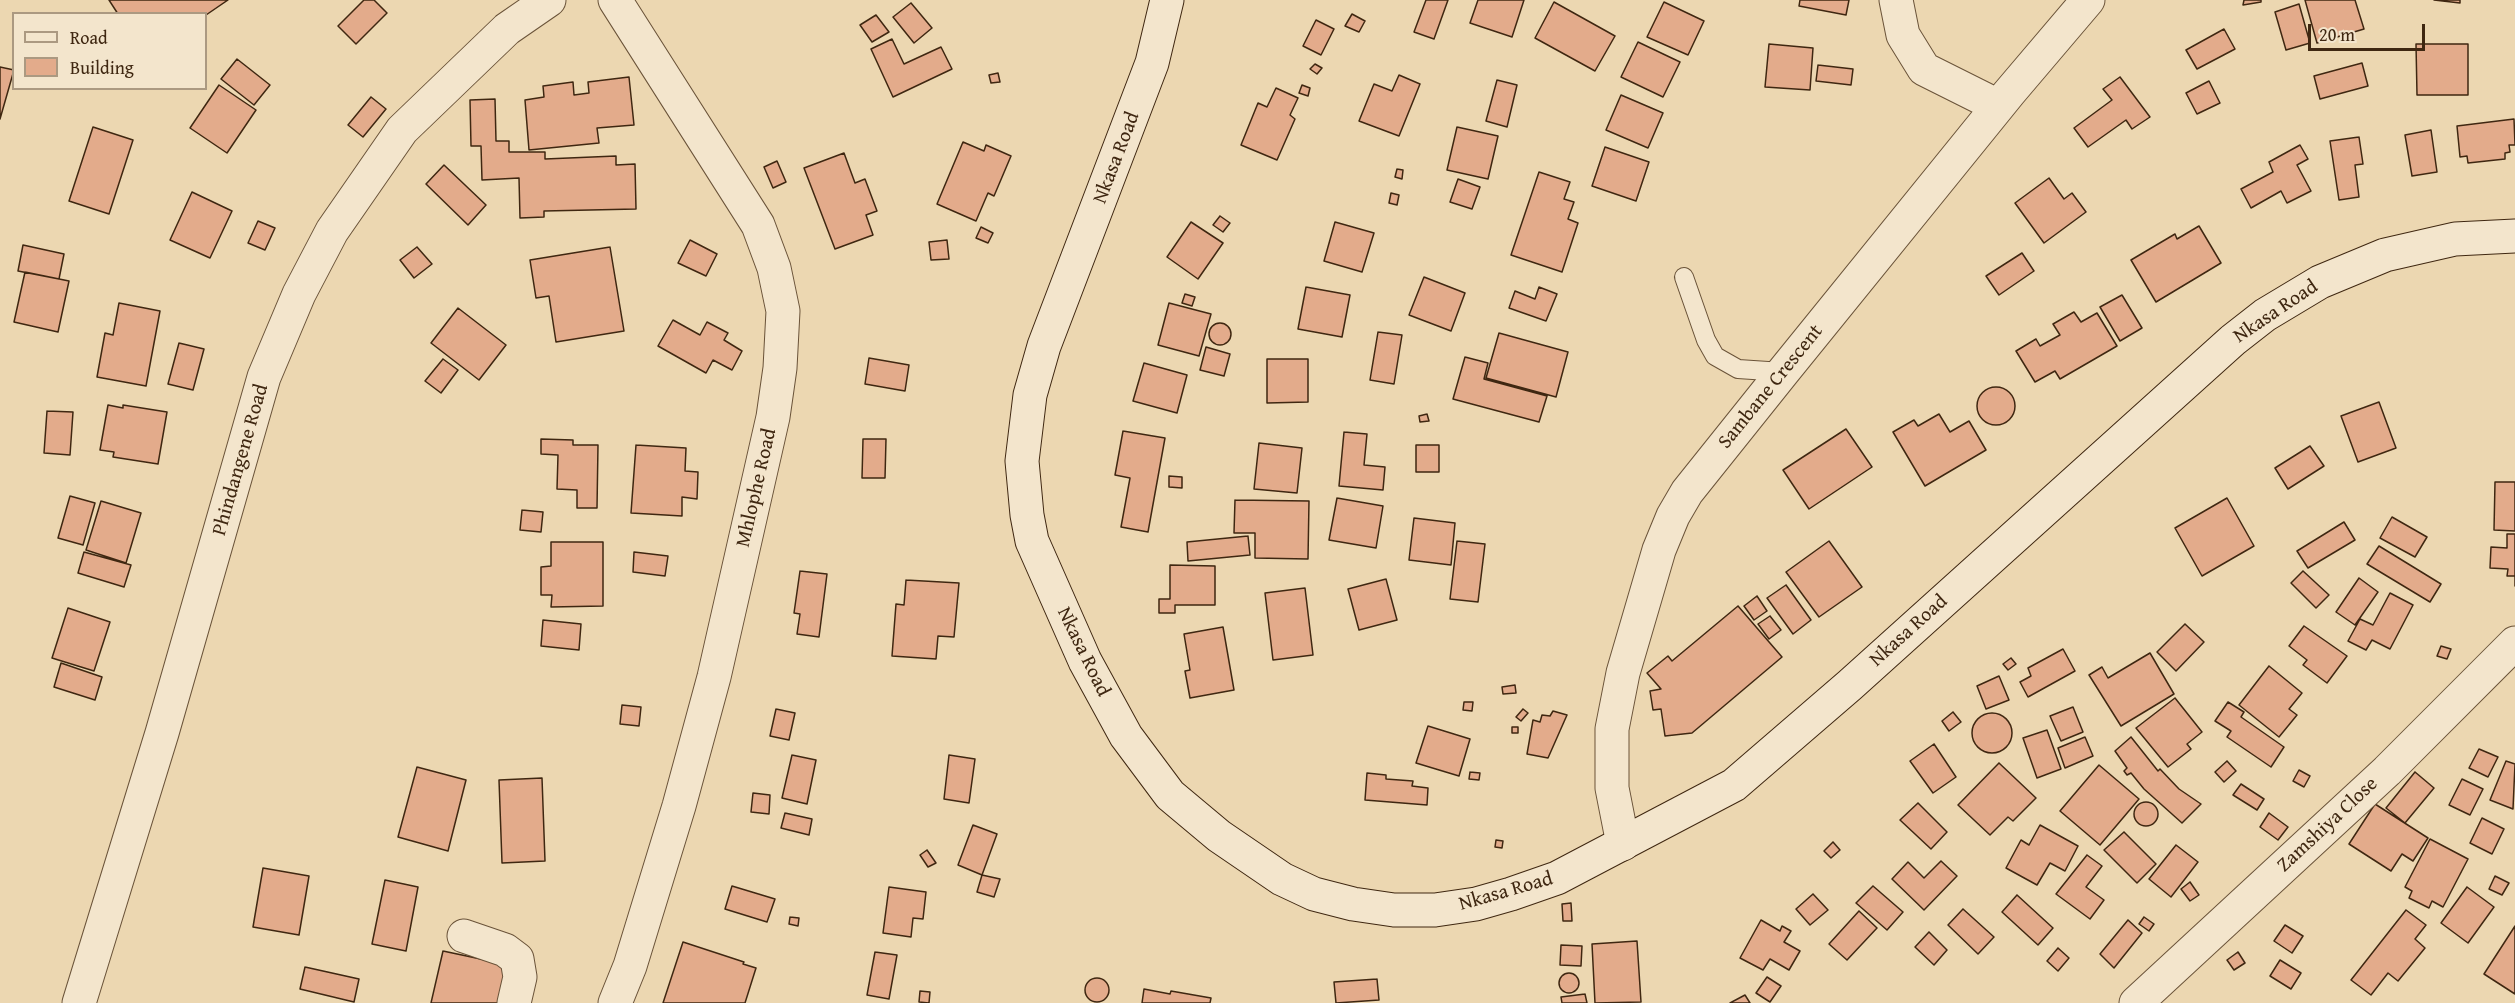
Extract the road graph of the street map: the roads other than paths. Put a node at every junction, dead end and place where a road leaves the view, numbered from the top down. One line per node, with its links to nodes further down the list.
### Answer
1 (549, 0): 13 (street, Phindangene Road)
2 (615, 0): 15 (street, Mhlophe Road)
3 (1167, 0): 11 (street, Nkasa Road)
4 (1896, 0): 6 (street)
5 (2088, 0): 6 (street, Sambane Crescent)
6 (1998, 106): 9 (street, Sambane Crescent)
7 (2515, 236): 11 (street, Nkasa Road)
8 (1684, 277): 9 (lane)
9 (1783, 372): 11 (street, Sambane Crescent)
10 (2515, 643): 16 (street, Zamshiya Close)
11 (1623, 844)
12 (464, 936): 14 (street)
13 (79, 1003)
14 (514, 1003)
15 (615, 1003)
16 (2136, 1003)

